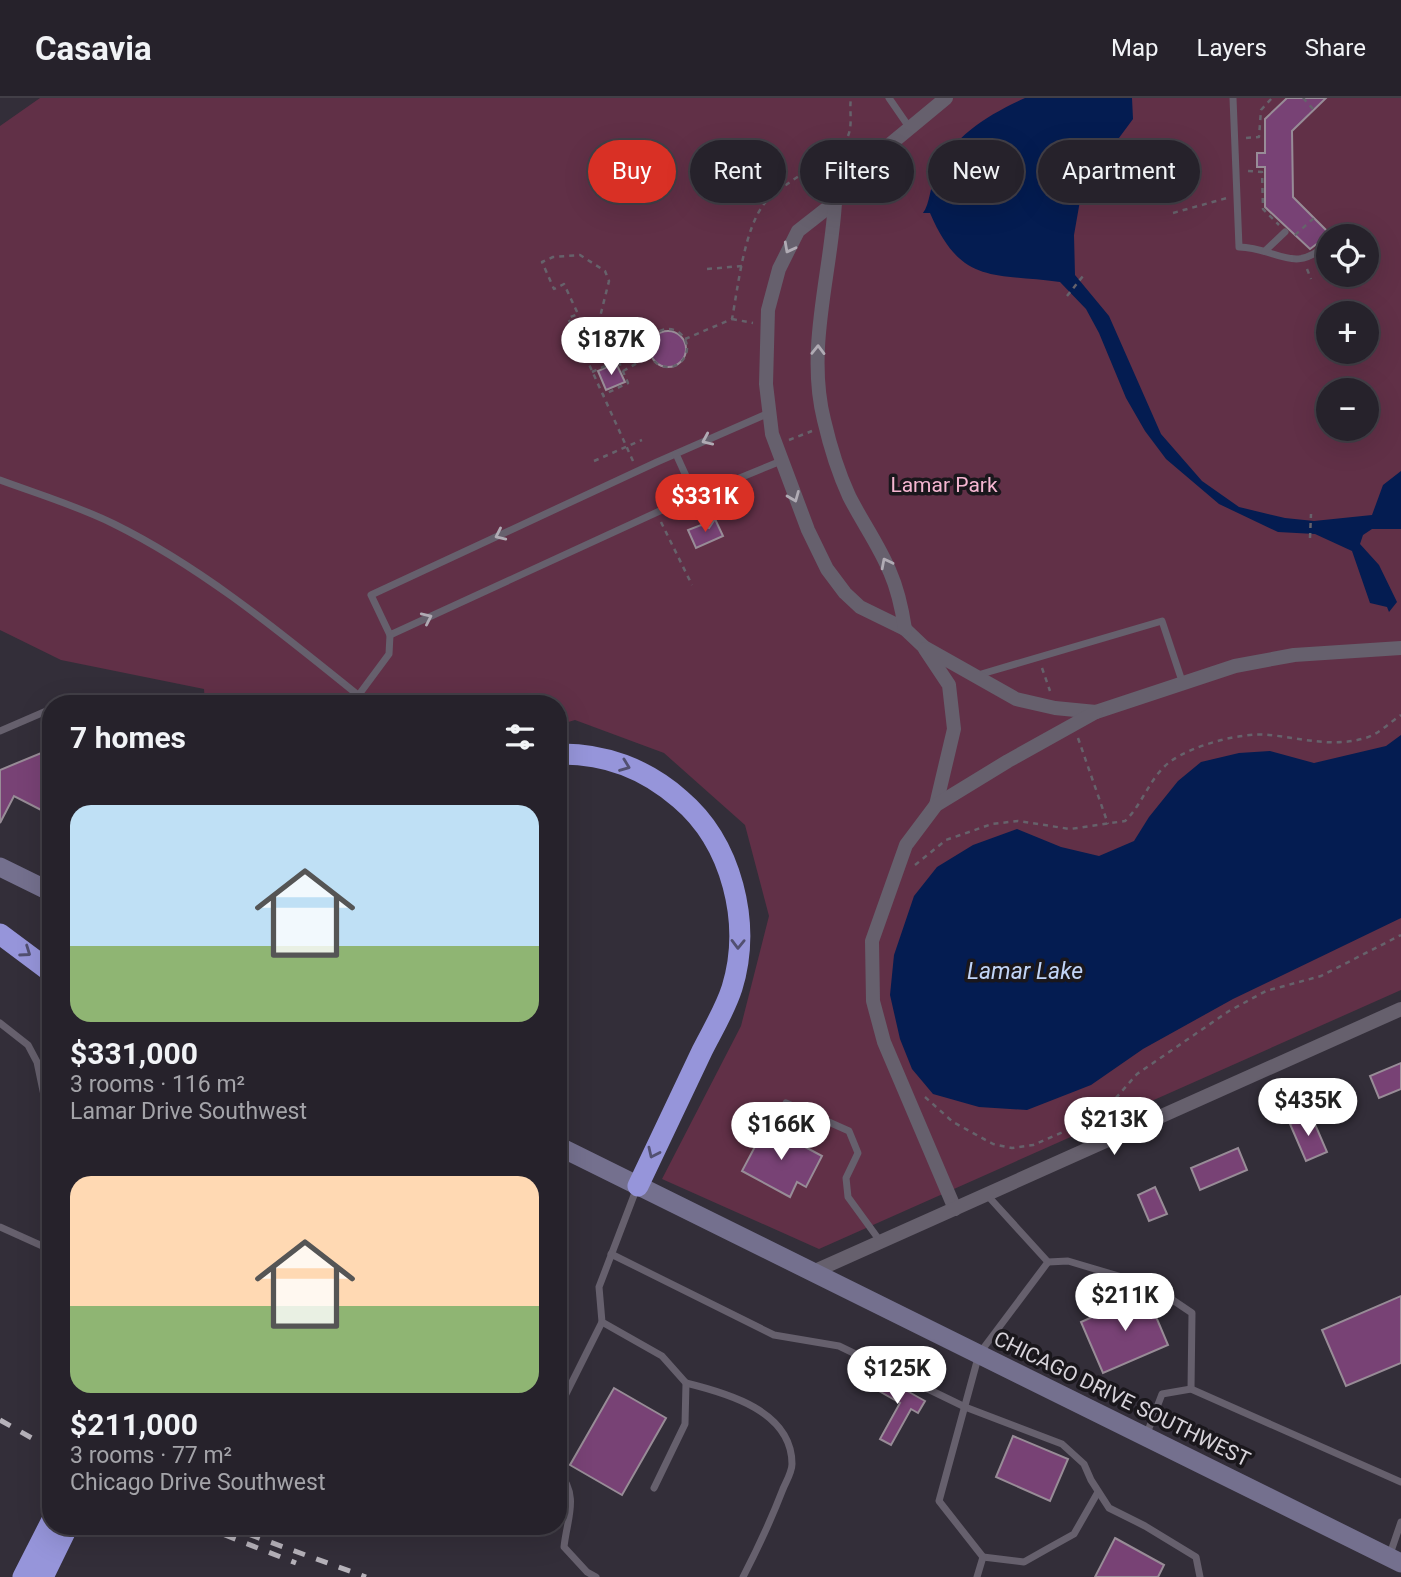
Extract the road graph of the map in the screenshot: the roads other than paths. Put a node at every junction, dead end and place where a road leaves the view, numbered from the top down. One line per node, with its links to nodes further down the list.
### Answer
1 (889, 98): 4 (lane)
2 (946, 98): 4 (street)
3 (1233, 98): 9 (lane)
4 (909, 127): 5 (street)
5 (894, 140)
6 (834, 203): 11 (street, one-way to 11)
7 (835, 203): 17 (street, one-way to 7)
8 (1285, 232): 9 (lane)
9 (1265, 251): 10 (lane)
10 (1316, 254)
11 (770, 413): 12 (lane, one-way to 12); 13 (street)
12 (676, 454): 15 (lane); 18 (lane, one-way to 18)
13 (781, 461): 15 (lane); 17 (street, one-way to 17)
14 (0, 480): 23 (lane)
15 (695, 495): 16 (lane); 18 (lane, one-way to 15)
16 (707, 522)
17 (905, 628): 19 (street)
18 (390, 635): 23 (lane)
19 (924, 647): 21 (street); 28 (street)
20 (1401, 648): 22 (street)
21 (978, 676): 22 (lane); 24 (street)
22 (1183, 684): 24 (street)
23 (358, 695)
24 (1096, 712): 28 (street)
25 (42, 713): 26 (lane)
26 (0, 731)
27 (567, 754): 38 (highway, one-way to 38)
28 (936, 805): 40 (street)
29 (0, 867): 30 (main road)
30 (42, 888)
31 (0, 934): 32 (highway, one-way to 32)
32 (42, 965)
33 (1401, 1009): 39 (street)
34 (0, 1023): 35 (lane)
35 (42, 1086)
36 (786, 1103): 42 (lane)
37 (567, 1150): 38 (main road, CHICAGO DRIVE SOUTHWEST)
38 (638, 1186): 44 (lane); 46 (main road, CHICAGO DRIVE SOUTHWEST)
39 (987, 1195): 40 (street); 45 (lane)
40 (955, 1209): 42 (street)
41 (0, 1227): 43 (lane)
42 (881, 1242): 46 (street)
43 (42, 1246)
44 (611, 1254): 47 (lane); 52 (lane)
45 (1048, 1262): 48 (lane); 50 (lane)
46 (813, 1272): 48 (main road, CHICAGO DRIVE SOUTHWEST)
47 (602, 1322): 49 (lane); 51 (lane)
48 (979, 1354): 52 (lane); 53 (main road, CHICAGO DRIVE SOUTHWEST)
49 (686, 1383): 56 (lane); 69 (lane)
50 (1191, 1389): 53 (lane); 55 (lane)
51 (567, 1392)
52 (965, 1407): 57 (lane); 64 (lane)
53 (1146, 1437): 65 (main road, CHICAGO DRIVE SOUTHWEST)
54 (567, 1482): 58 (lane)
55 (1401, 1482)
56 (653, 1488)
57 (1098, 1492): 64 (lane); 71 (lane)
58 (567, 1519)
59 (1401, 1522): 65 (lane)
60 (49, 1535): 63 (highway)
61 (59, 1535): 63 (highway)
62 (565, 1535): 68 (lane)
63 (48, 1547): 66 (highway); 67 (highway)
64 (983, 1557): 70 (lane)
65 (1395, 1560)
66 (23, 1577)
67 (43, 1577)
68 (596, 1577)
69 (743, 1577)
70 (977, 1577)
71 (1200, 1577)

